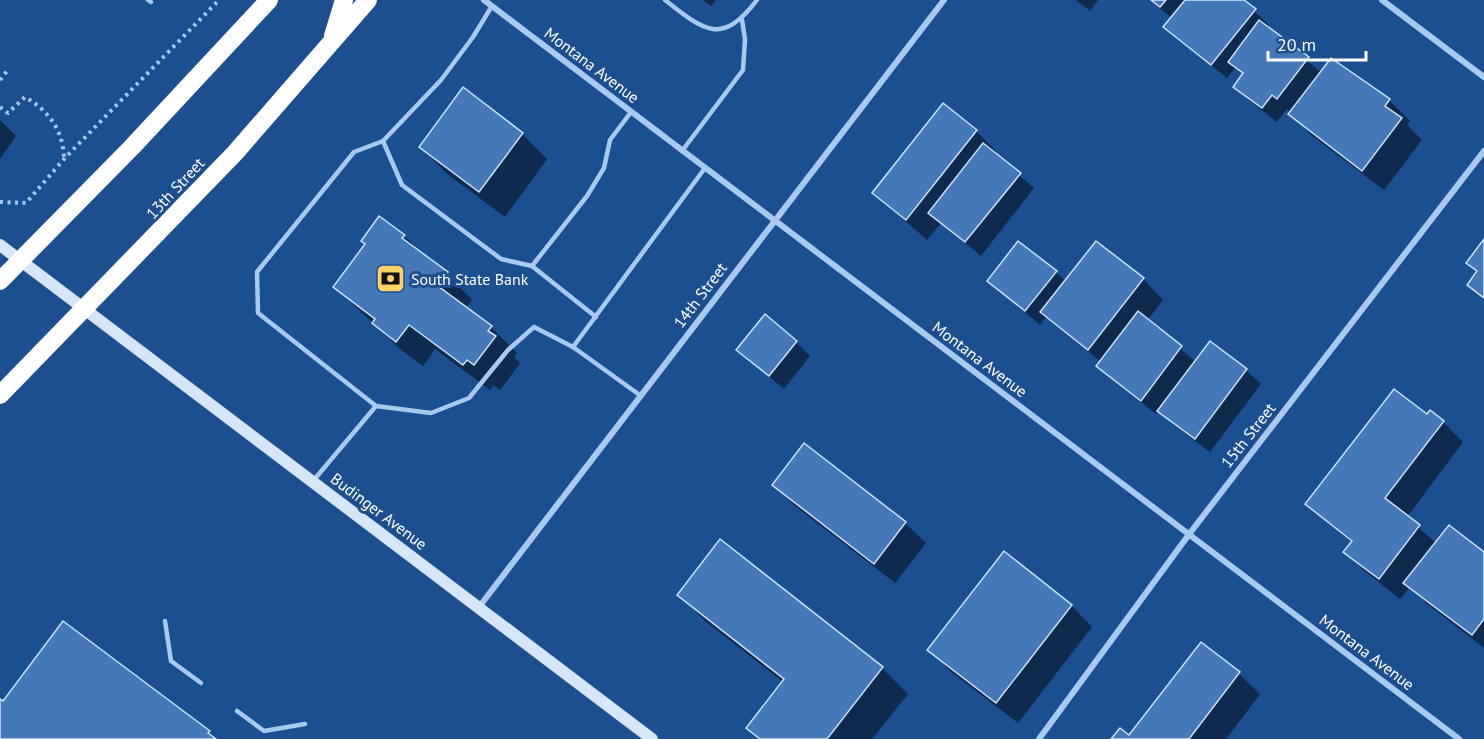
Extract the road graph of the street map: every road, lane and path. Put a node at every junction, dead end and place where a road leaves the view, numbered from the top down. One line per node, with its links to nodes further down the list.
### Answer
1 (219, 0): 21 (path)
2 (269, 0): 26 (highway)
3 (344, 0): 12 (highway)
4 (368, 0): 12 (highway, 13th Street)
5 (484, 0): 10 (street, Montana Avenue)
6 (665, 0): 11 (lane)
7 (757, 0): 11 (lane)
8 (944, 0): 24 (street, 14th Street)
9 (1382, 0): 14 (street)
10 (492, 6): 17 (street, Montana Avenue); 18 (lane)
11 (742, 20): 19 (lane)
12 (331, 44): 29 (highway, 13th Street)
13 (7, 71): 15 (path)
14 (1484, 77)
15 (0, 80)
16 (0, 106): 21 (path)
17 (632, 112): 19 (street, Montana Avenue); 27 (lane)
18 (382, 141): 27 (lane); 34 (lane)
19 (682, 151): 22 (street, Montana Avenue)
20 (1484, 151): 36 (street, 15th Street)
21 (64, 159): 23 (path)
22 (705, 168): 24 (street, Montana Avenue); 30 (lane)
23 (0, 202)
24 (774, 221): 33 (street, 14th Street); 36 (street, Montana Avenue)
25 (0, 245): 26 (street, Budinger Avenue)
26 (22, 262): 28 (highway); 29 (street, Budinger Avenue)
27 (532, 266): 30 (lane)
28 (0, 281)
29 (86, 308): 32 (highway, 13th Street); 35 (street, Budinger Avenue)
30 (596, 317): 31 (lane)
31 (573, 347): 33 (lane); 34 (lane)
32 (0, 395)
33 (641, 396): 37 (street, 14th Street)
34 (376, 406): 35 (lane)
35 (313, 481): 37 (street, Budinger Avenue)
36 (1190, 534): 43 (street, 15th Street); 44 (street, Montana Avenue)
37 (479, 608): 42 (street, Budinger Avenue)
38 (165, 621): 39 (lane)
39 (201, 683)
40 (237, 711): 41 (lane)
41 (305, 724)
42 (652, 739)
43 (1039, 739)
44 (1459, 739)

